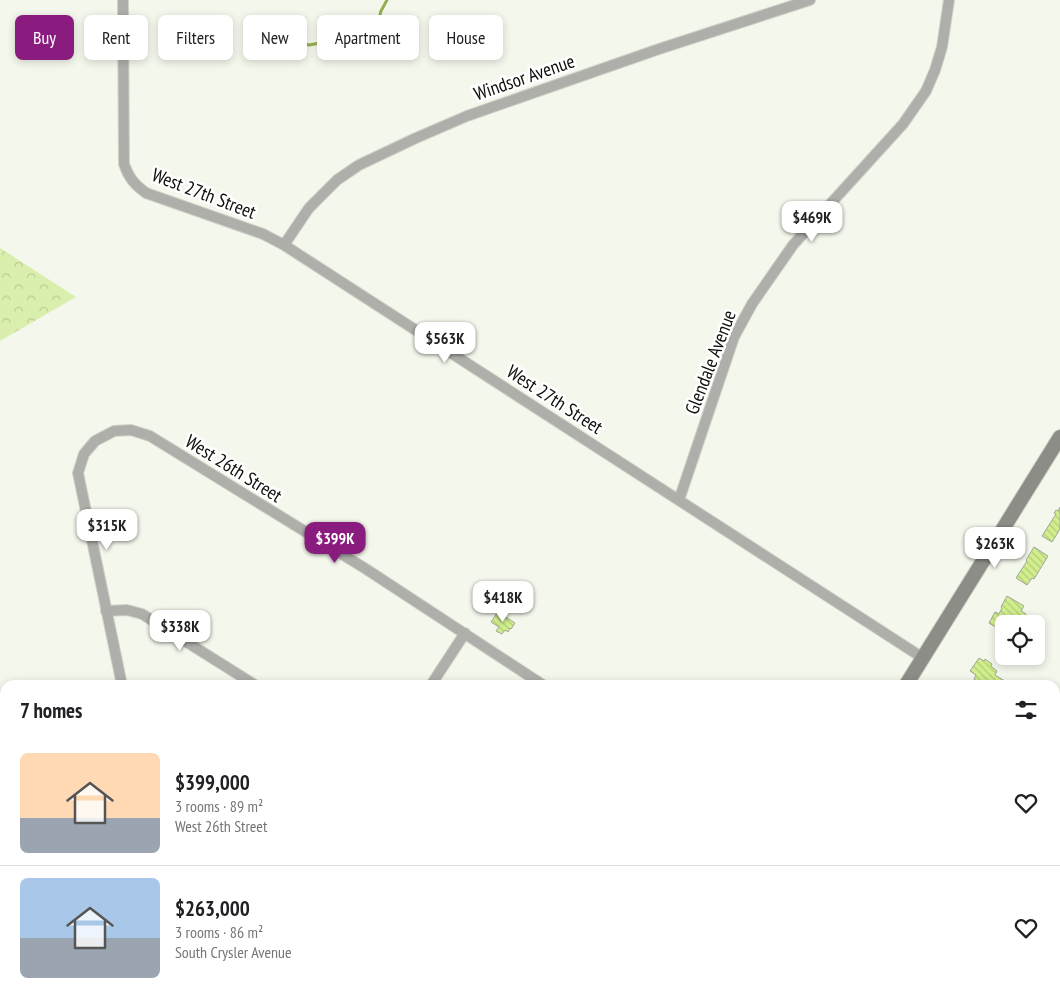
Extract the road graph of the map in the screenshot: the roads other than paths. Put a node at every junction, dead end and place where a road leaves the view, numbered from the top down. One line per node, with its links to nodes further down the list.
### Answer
1 (123, 0): 4 (street, West 27th Street)
2 (810, 0): 4 (street, Windsor Avenue)
3 (949, 0): 6 (street, Glendale Avenue)
4 (284, 244): 6 (street, West 27th Street)
5 (1060, 437): 9 (main road)
6 (678, 500): 9 (street, West 27th Street)
7 (106, 611): 8 (street, West 26th Street); 10 (street); 11 (street)
8 (465, 633): 12 (street); 13 (street, West 26th Street)
9 (923, 658): 14 (main road)
10 (121, 680)
11 (247, 680)
12 (434, 680)
13 (536, 680)
14 (911, 680)

